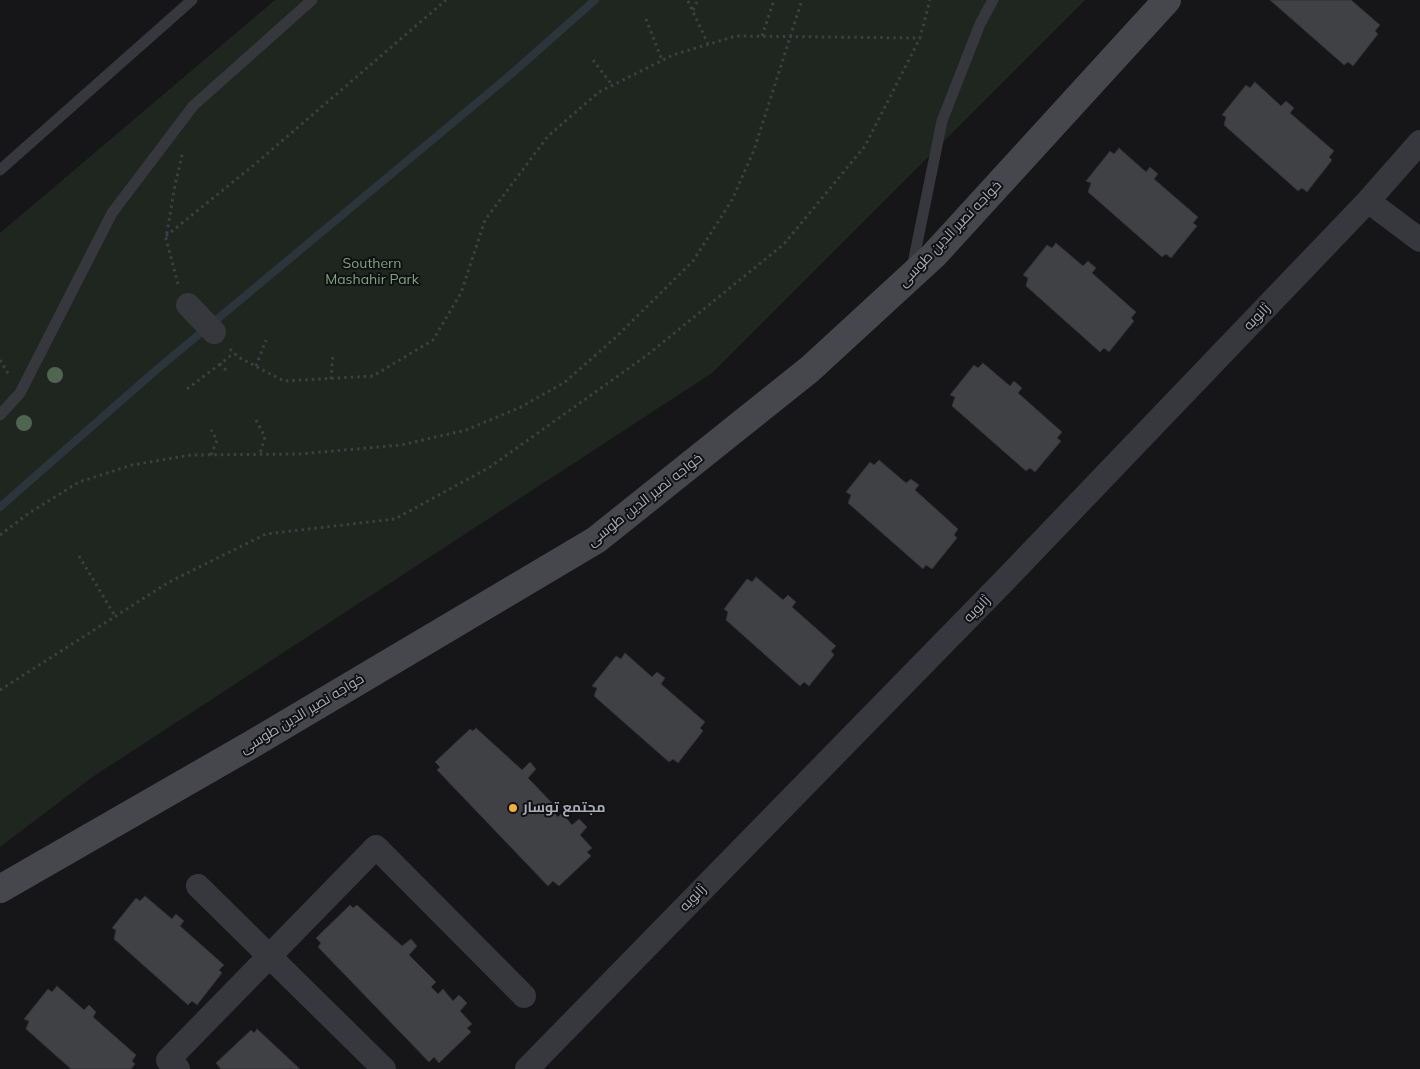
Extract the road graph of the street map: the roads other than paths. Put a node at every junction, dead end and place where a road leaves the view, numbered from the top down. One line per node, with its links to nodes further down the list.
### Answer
1 (192, 0): 6 (lane)
2 (312, 0): 12 (lane)
3 (993, 0): 9 (lane)
4 (1167, 0): 9 (street, خواجه نصیر الدین طوسی)
5 (1420, 142): 7 (street, ژانویه)
6 (0, 170)
7 (1368, 200): 8 (street); 19 (street, ژانویه)
8 (1420, 240)
9 (910, 277): 14 (street, خواجه نصیر الدین طوسی)
10 (188, 305): 11 (street)
11 (214, 332)
12 (0, 415)
13 (198, 886): 15 (street)
14 (0, 889)
15 (270, 956): 16 (street); 17 (street); 18 (street)
16 (524, 996)
17 (178, 1069)
18 (384, 1069)
19 (527, 1069)

